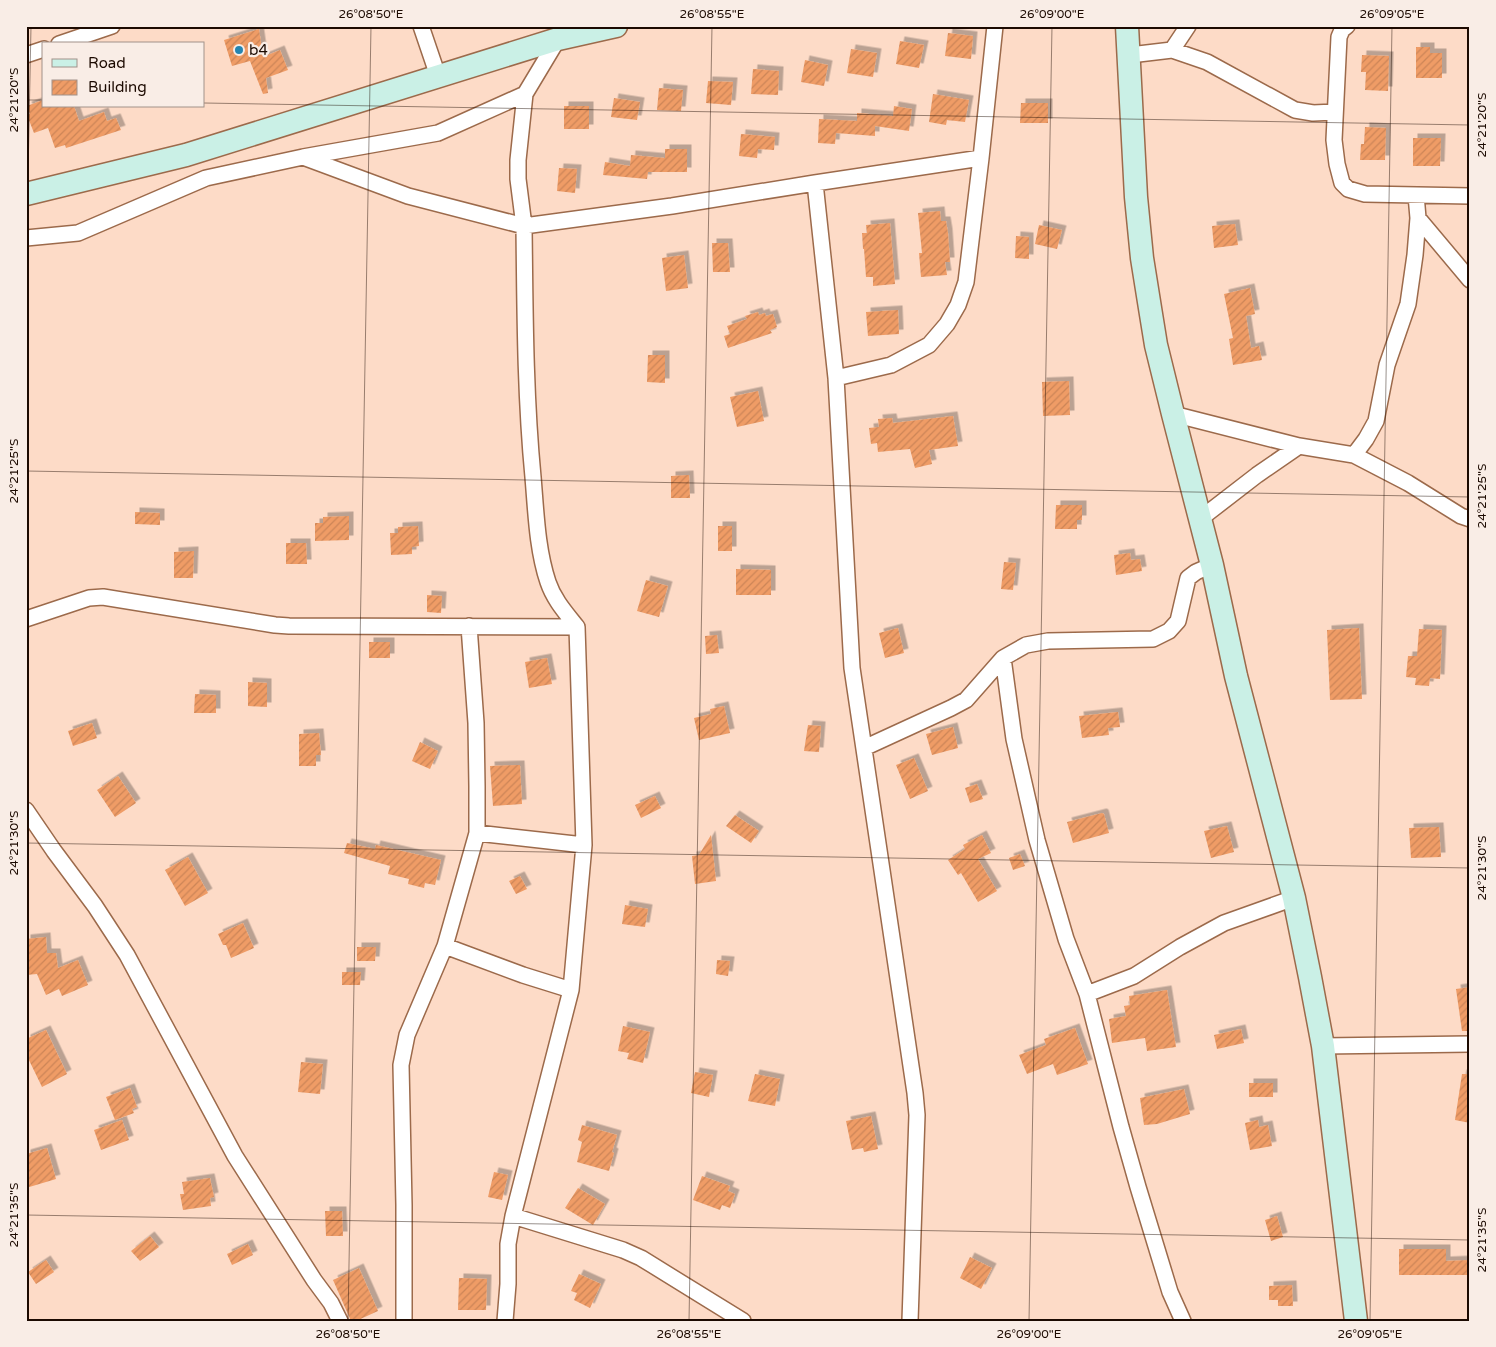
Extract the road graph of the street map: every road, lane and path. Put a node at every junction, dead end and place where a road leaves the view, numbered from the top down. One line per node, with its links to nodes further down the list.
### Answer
1 (112, 26): 9 (street)
2 (421, 26): 14 (street)
3 (616, 26): 8 (street)
4 (995, 26): 18 (street)
5 (1128, 26): 13 (street)
6 (1188, 26): 11 (street)
7 (1347, 26): 16 (street)
8 (558, 39): 14 (street); 15 (street)
9 (65, 42)
10 (42, 50): 12 (street)
11 (1172, 50): 13 (street); 16 (street)
12 (26, 55)
13 (1130, 55): 29 (street)
14 (438, 76): 21 (street)
15 (526, 94): 17 (street); 25 (street)
16 (1335, 112): 22 (street)
17 (303, 157): 25 (street); 26 (street)
18 (981, 158): 20 (street); 28 (street)
19 (26, 180): 21 (street)
20 (815, 183): 25 (street); 28 (street)
21 (37, 192)
22 (1416, 195): 23 (street); 24 (street)
23 (1470, 196)
24 (1418, 218): 27 (street); 31 (street)
25 (524, 226): 37 (street)
26 (26, 238)
27 (1470, 280)
28 (836, 378): 39 (street)
29 (1173, 414): 30 (street); 32 (street)
30 (1299, 446): 31 (street); 32 (street)
31 (1354, 455): 33 (street)
32 (1200, 519): 34 (street)
33 (1470, 519)
34 (1212, 565): 38 (street); 43 (street)
35 (26, 619): 36 (street)
36 (469, 626): 37 (street); 41 (street)
37 (577, 627): 42 (street)
38 (1003, 658): 39 (street); 46 (street)
39 (864, 748): 54 (street)
40 (26, 810): 50 (street)
41 (476, 833): 42 (street); 44 (street)
42 (584, 845): 45 (street)
43 (1294, 898): 46 (street); 48 (street)
44 (445, 946): 45 (street); 51 (street)
45 (571, 990): 49 (street)
46 (1087, 994): 55 (street)
47 (1470, 1044): 48 (street)
48 (1323, 1046): 56 (street)
49 (513, 1216): 52 (street); 53 (street)
50 (340, 1321)
51 (404, 1321)
52 (505, 1321)
53 (743, 1321)
54 (910, 1321)
55 (1183, 1321)
56 (1356, 1321)

